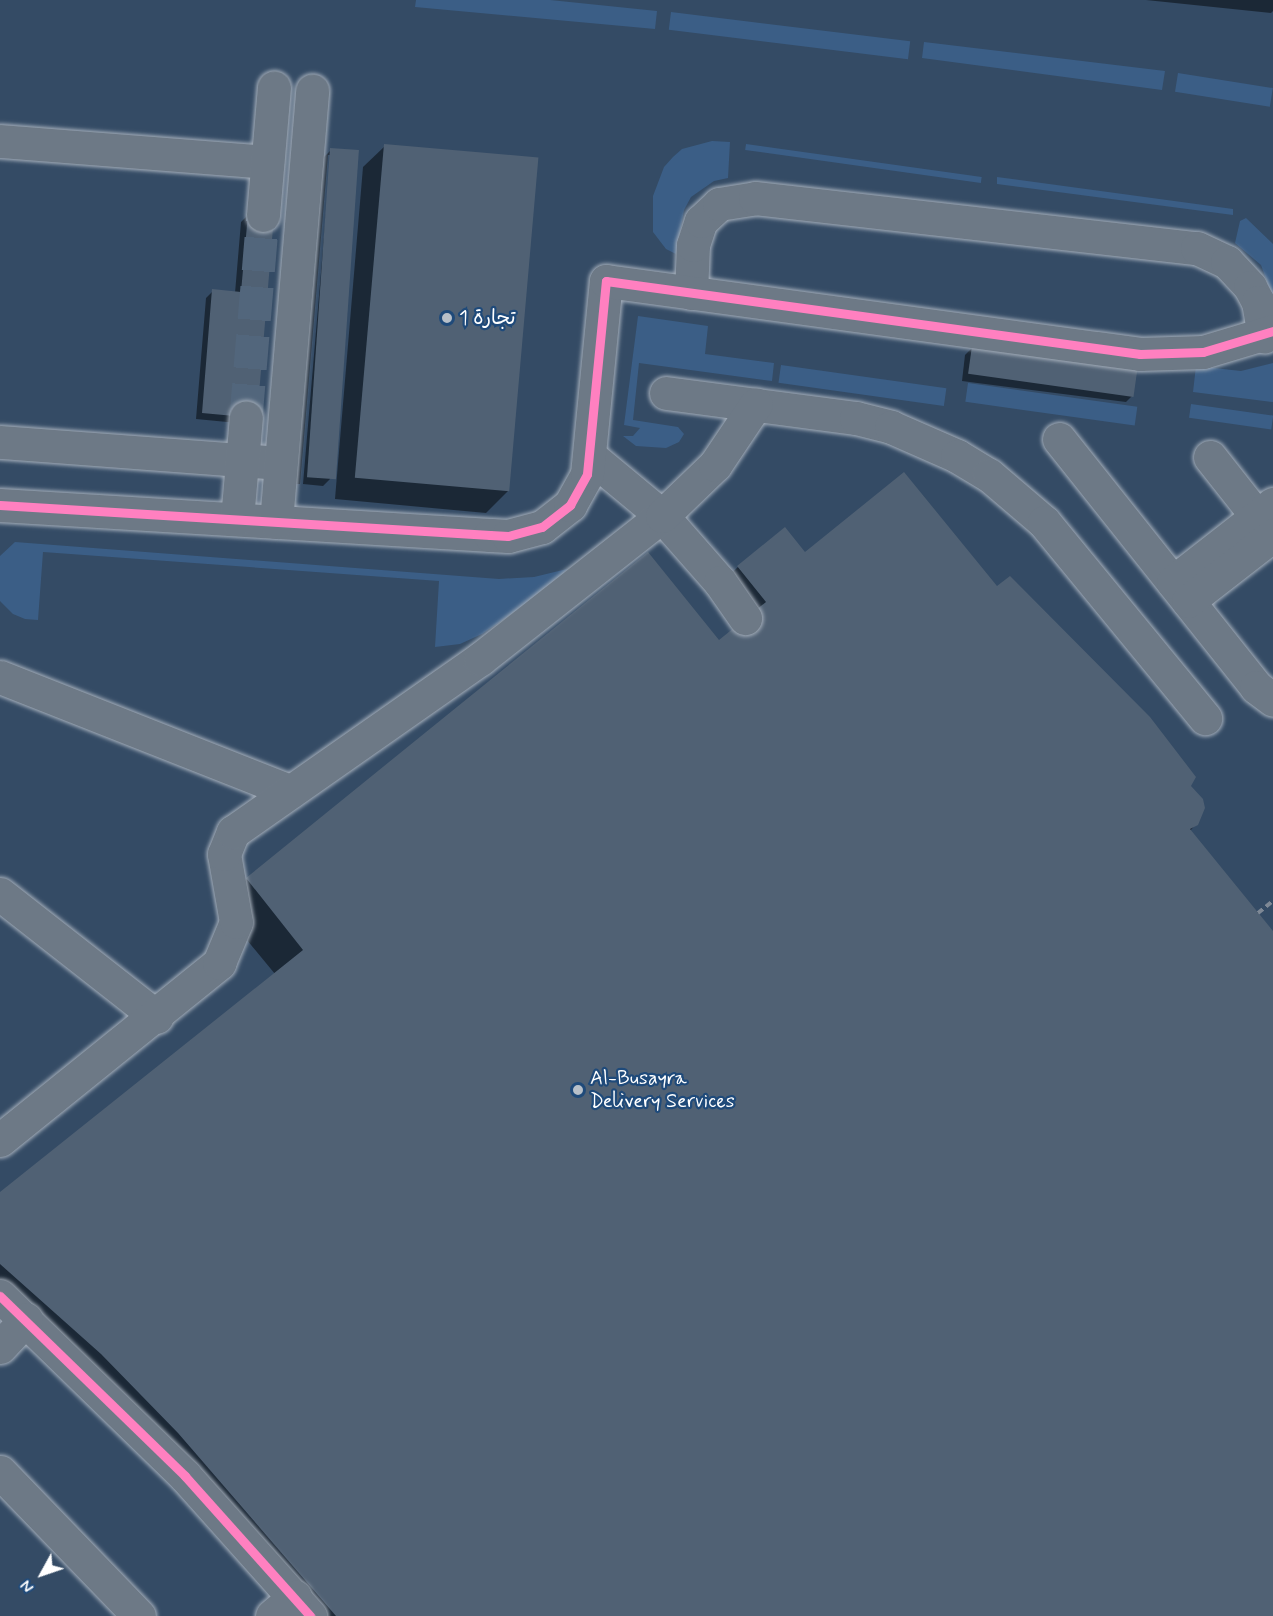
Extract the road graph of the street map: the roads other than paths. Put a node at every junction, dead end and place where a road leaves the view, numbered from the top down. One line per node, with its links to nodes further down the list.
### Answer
1 (274, 87): 4 (street)
2 (312, 90): 16 (street)
3 (0, 141): 4 (street)
4 (267, 162): 5 (street)
5 (263, 215)
6 (691, 293): 7 (street); 7 (street); 13 (street)
7 (1268, 333)
8 (666, 393): 9 (street)
9 (756, 404): 18 (street); 26 (street)
10 (246, 417): 15 (street)
11 (1059, 439): 22 (street)
12 (0, 442): 15 (street)
13 (591, 457): 18 (street); 20 (street)
14 (1210, 457): 21 (street)
15 (242, 460): 16 (street); 19 (street)
16 (280, 462): 20 (street)
17 (0, 505): 19 (street)
18 (662, 516): 23 (street); 27 (street)
19 (237, 519): 20 (street)
20 (276, 522)
21 (1270, 525): 22 (street)
22 (1181, 592): 25 (street)
23 (745, 618)
24 (0, 677): 27 (street)
25 (1273, 700)
26 (1205, 717)
27 (290, 791): 29 (street)
28 (0, 894): 29 (street)
29 (157, 1017): 30 (street)
30 (0, 1140)
31 (0, 1296): 32 (street)
32 (26, 1319): 33 (street); 35 (street)
33 (0, 1347)
34 (0, 1472): 36 (street)
35 (292, 1610)
36 (139, 1616)

